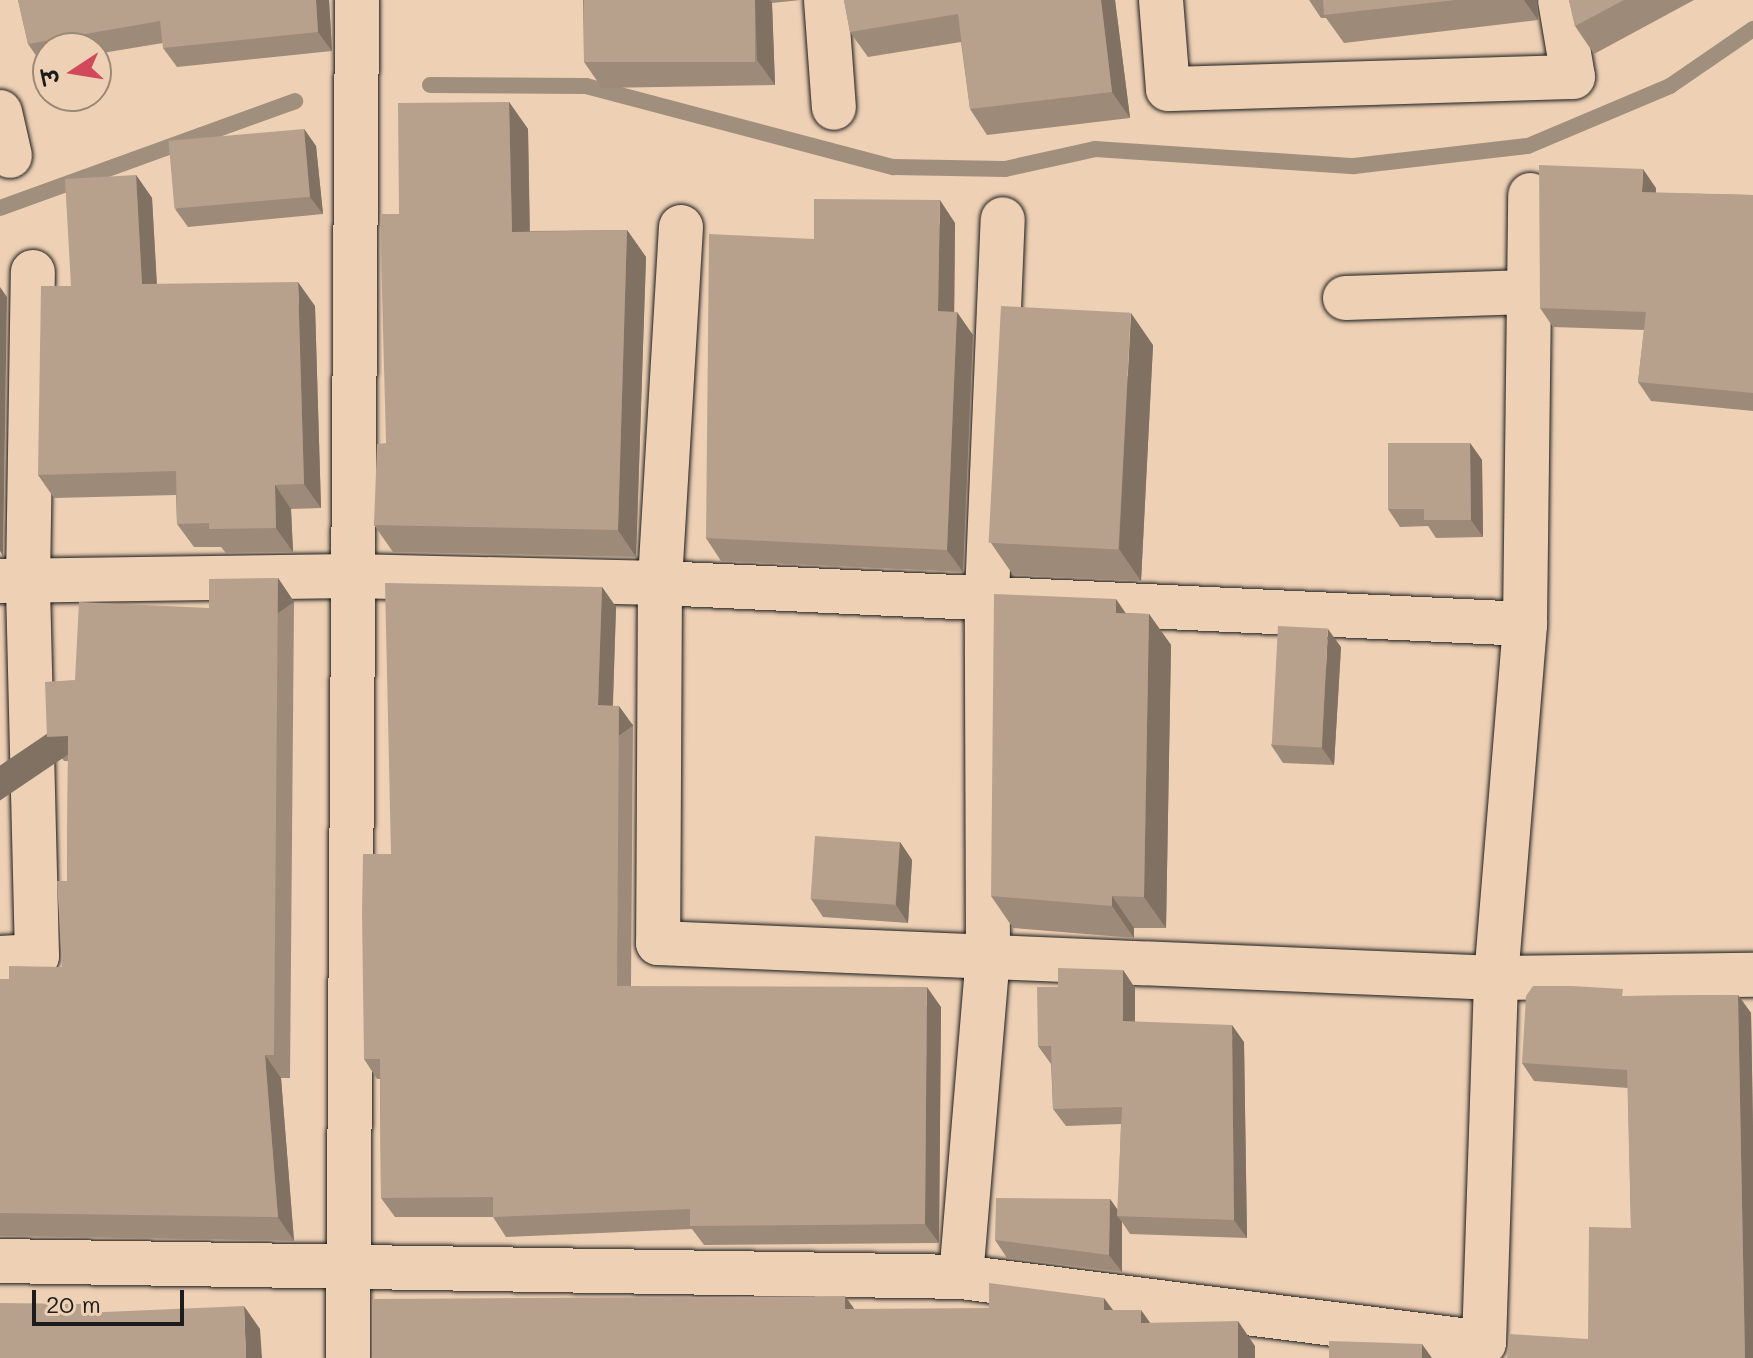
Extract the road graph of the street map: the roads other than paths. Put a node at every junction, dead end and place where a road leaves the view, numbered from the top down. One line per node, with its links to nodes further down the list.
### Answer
1 (357, 0): 14 (street)
2 (826, 0): 5 (street)
3 (1161, 0): 4 (street)
4 (1560, 0)
5 (834, 108)
6 (0, 112): 7 (street)
7 (10, 156)
8 (1530, 195): 12 (street)
9 (1003, 219): 17 (street)
10 (681, 227): 16 (street)
11 (33, 272): 15 (street)
12 (1529, 292): 13 (street); 18 (street)
13 (1345, 298)
14 (351, 576): 15 (street); 16 (street); 24 (street)
15 (14, 581): 20 (street)
16 (660, 583): 17 (street); 19 (street)
17 (987, 594): 18 (street); 19 (street)
18 (1525, 624): 22 (street)
19 (988, 956): 22 (street); 25 (street)
20 (0, 958)
21 (1753, 975): 22 (street)
22 (1496, 978): 25 (street)
23 (0, 1261): 24 (street)
24 (344, 1262): 25 (street); 26 (street)
25 (961, 1277)
26 (348, 1358)

